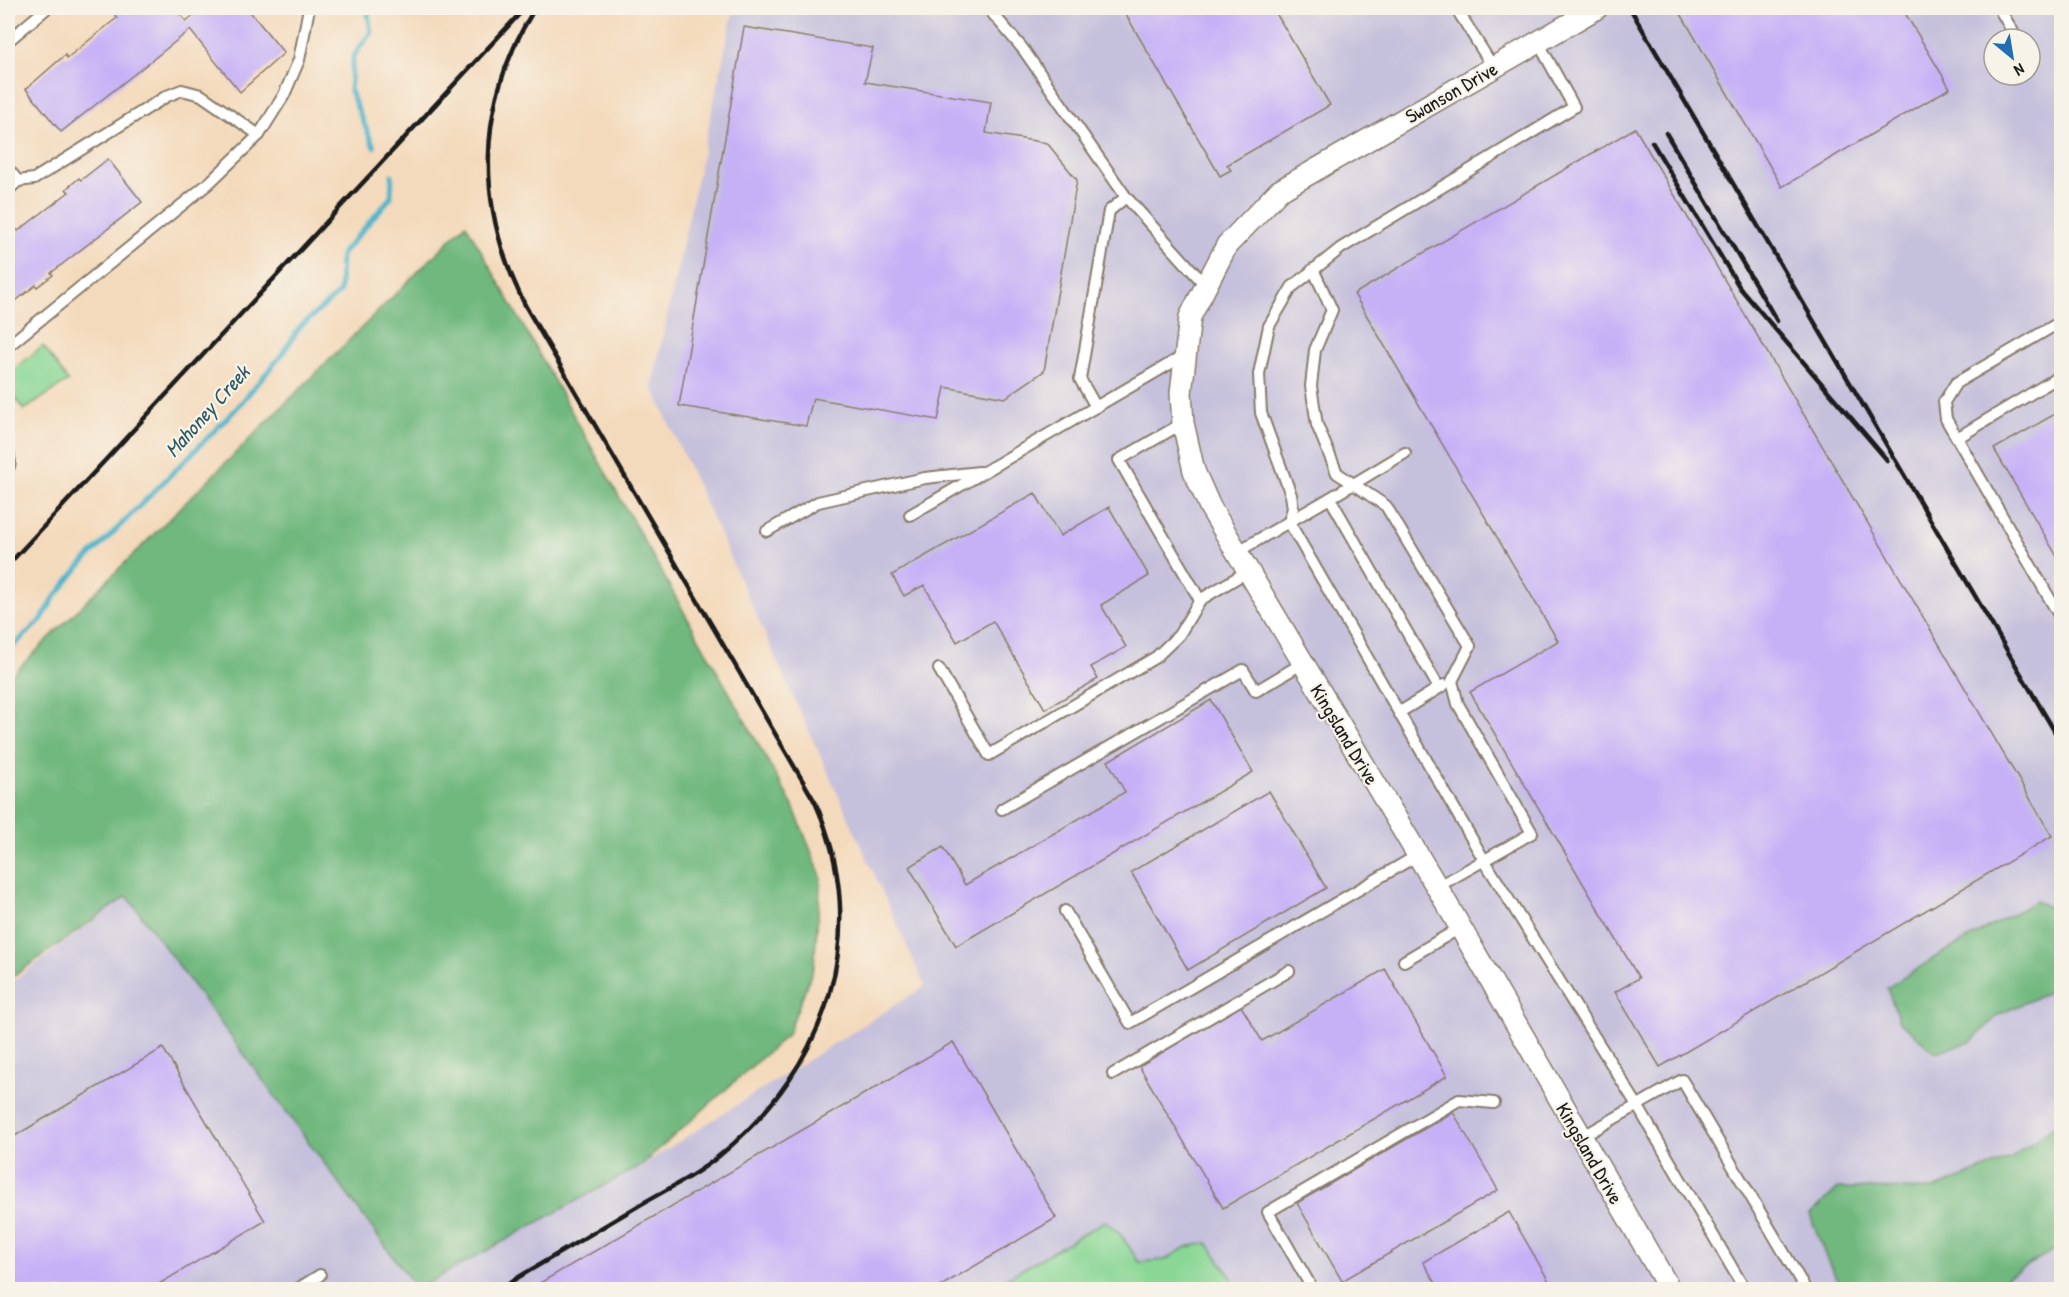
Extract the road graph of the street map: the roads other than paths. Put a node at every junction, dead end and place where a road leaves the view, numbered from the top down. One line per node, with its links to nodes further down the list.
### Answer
1 (47, 8): 8 (lane)
2 (309, 8): 11 (lane)
3 (988, 8): 16 (lane)
4 (1456, 8): 10 (lane)
5 (1597, 8): 9 (street, Swanson Drive)
6 (1999, 8): 7 (lane)
7 (2010, 27)
8 (8, 41)
9 (1538, 42): 10 (street, Swanson Drive); 17 (lane)
10 (1493, 67): 13 (street, Swanson Drive)
11 (259, 135): 14 (lane); 20 (lane)
12 (8, 169): 14 (lane)
13 (1304, 176): 18 (street, Kingsland Drive)
14 (18, 181): 15 (lane)
15 (8, 190)
16 (1126, 197): 18 (lane); 23 (lane)
17 (1313, 268): 30 (lane); 33 (lane)
18 (1206, 286): 21 (street, Kingsland Drive)
19 (2061, 321): 25 (lane)
20 (8, 346)
21 (1185, 355): 23 (lane); 24 (street, Kingsland Drive)
22 (2061, 375): 25 (lane)
23 (1096, 407): 29 (lane)
24 (1183, 423): 35 (street, Kingsland Drive); 37 (lane)
25 (1957, 438): 38 (lane)
26 (8, 452): 28 (lane)
27 (1405, 453): 30 (lane)
28 (8, 469)
29 (985, 472): 32 (lane); 34 (lane)
30 (1350, 485): 31 (lane); 41 (lane)
31 (1330, 498): 33 (lane); 42 (lane)
32 (910, 515)
33 (1289, 522): 35 (lane); 43 (lane)
34 (767, 531)
35 (1237, 552): 36 (street, Kingsland Drive)
36 (1248, 571): 37 (lane); 39 (street, Kingsland Drive)
37 (1200, 600): 40 (lane)
38 (2061, 620)
39 (1303, 663): 44 (lane); 45 (street, Kingsland Drive)
40 (939, 669)
41 (1452, 681): 42 (lane); 46 (lane)
42 (1439, 688): 43 (lane)
43 (1400, 712): 46 (lane)
44 (1002, 809)
45 (1418, 855): 47 (street, Kingsland Drive); 48 (lane)
46 (1484, 860): 47 (lane); 54 (lane)
47 (1437, 887): 49 (street, Kingsland Drive)
48 (1065, 911)
49 (1460, 928): 50 (lane); 55 (street, Kingsland Drive)
50 (1404, 961)
51 (1289, 971): 52 (lane)
52 (1113, 1074)
53 (1494, 1103): 58 (lane)
54 (1637, 1106): 55 (lane); 60 (lane); 61 (lane)
55 (1580, 1138): 59 (street, Kingsland Drive)
56 (320, 1275): 57 (lane)
57 (296, 1290)
58 (1313, 1290)
59 (1670, 1290)
60 (1745, 1290)
61 (1806, 1290)

